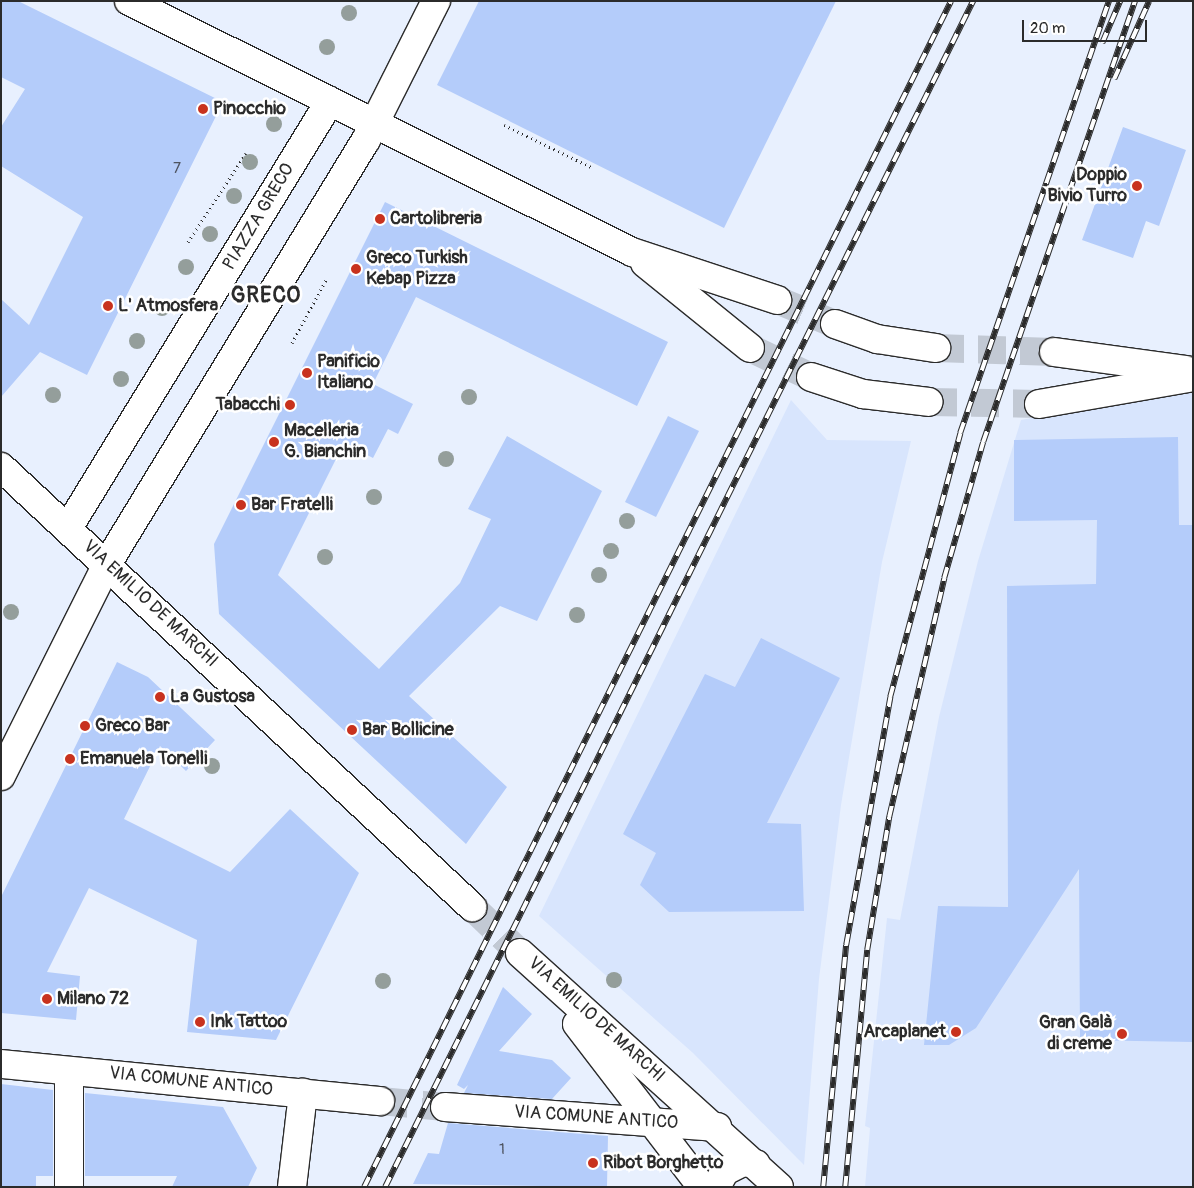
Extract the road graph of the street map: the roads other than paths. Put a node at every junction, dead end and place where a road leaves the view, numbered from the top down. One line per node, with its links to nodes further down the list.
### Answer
1 (129, 1): 3 (street)
2 (436, 1): 4 (street)
3 (330, 101): 4 (street); 17 (street, PIAZZA GRECO)
4 (375, 124): 5 (street); 18 (street)
5 (632, 252): 6 (street); 8 (street)
6 (777, 300)
7 (835, 324): 9 (street)
8 (750, 348)
9 (936, 348)
10 (1054, 352): 11 (street)
11 (1193, 371)
12 (811, 377): 14 (street)
13 (1193, 377): 15 (street)
14 (929, 402)
15 (1038, 404)
16 (1, 467): 17 (street, VIA EMILIO DE MARCHI)
17 (68, 528): 18 (street, VIA EMILIO DE MARCHI)
18 (107, 564): 19 (street); 20 (street, VIA EMILIO DE MARCHI)
19 (1, 776)
20 (472, 907)
21 (1, 1064): 22 (street, VIA COMUNE ANTICO)
22 (70, 1071): 23 (street, VIA COMUNE ANTICO); 29 (street)
23 (303, 1093): 24 (street, VIA COMUNE ANTICO); 30 (street)
24 (380, 1101)
25 (445, 1108): 26 (street, VIA COMUNE ANTICO)
26 (656, 1122): 27 (street, VIA COMUNE ANTICO); 27 (street, VIA EMILIO DE MARCHI); 31 (street, VIA EMILIO DE MARCHI)
27 (717, 1127): 28 (street, VIA EMILIO DE MARCHI)
28 (756, 1164): 32 (street); 33 (street, VIA EMILIO DE MARCHI)
29 (69, 1187)
30 (292, 1187)
31 (702, 1187)
32 (716, 1187)
33 (779, 1187)

